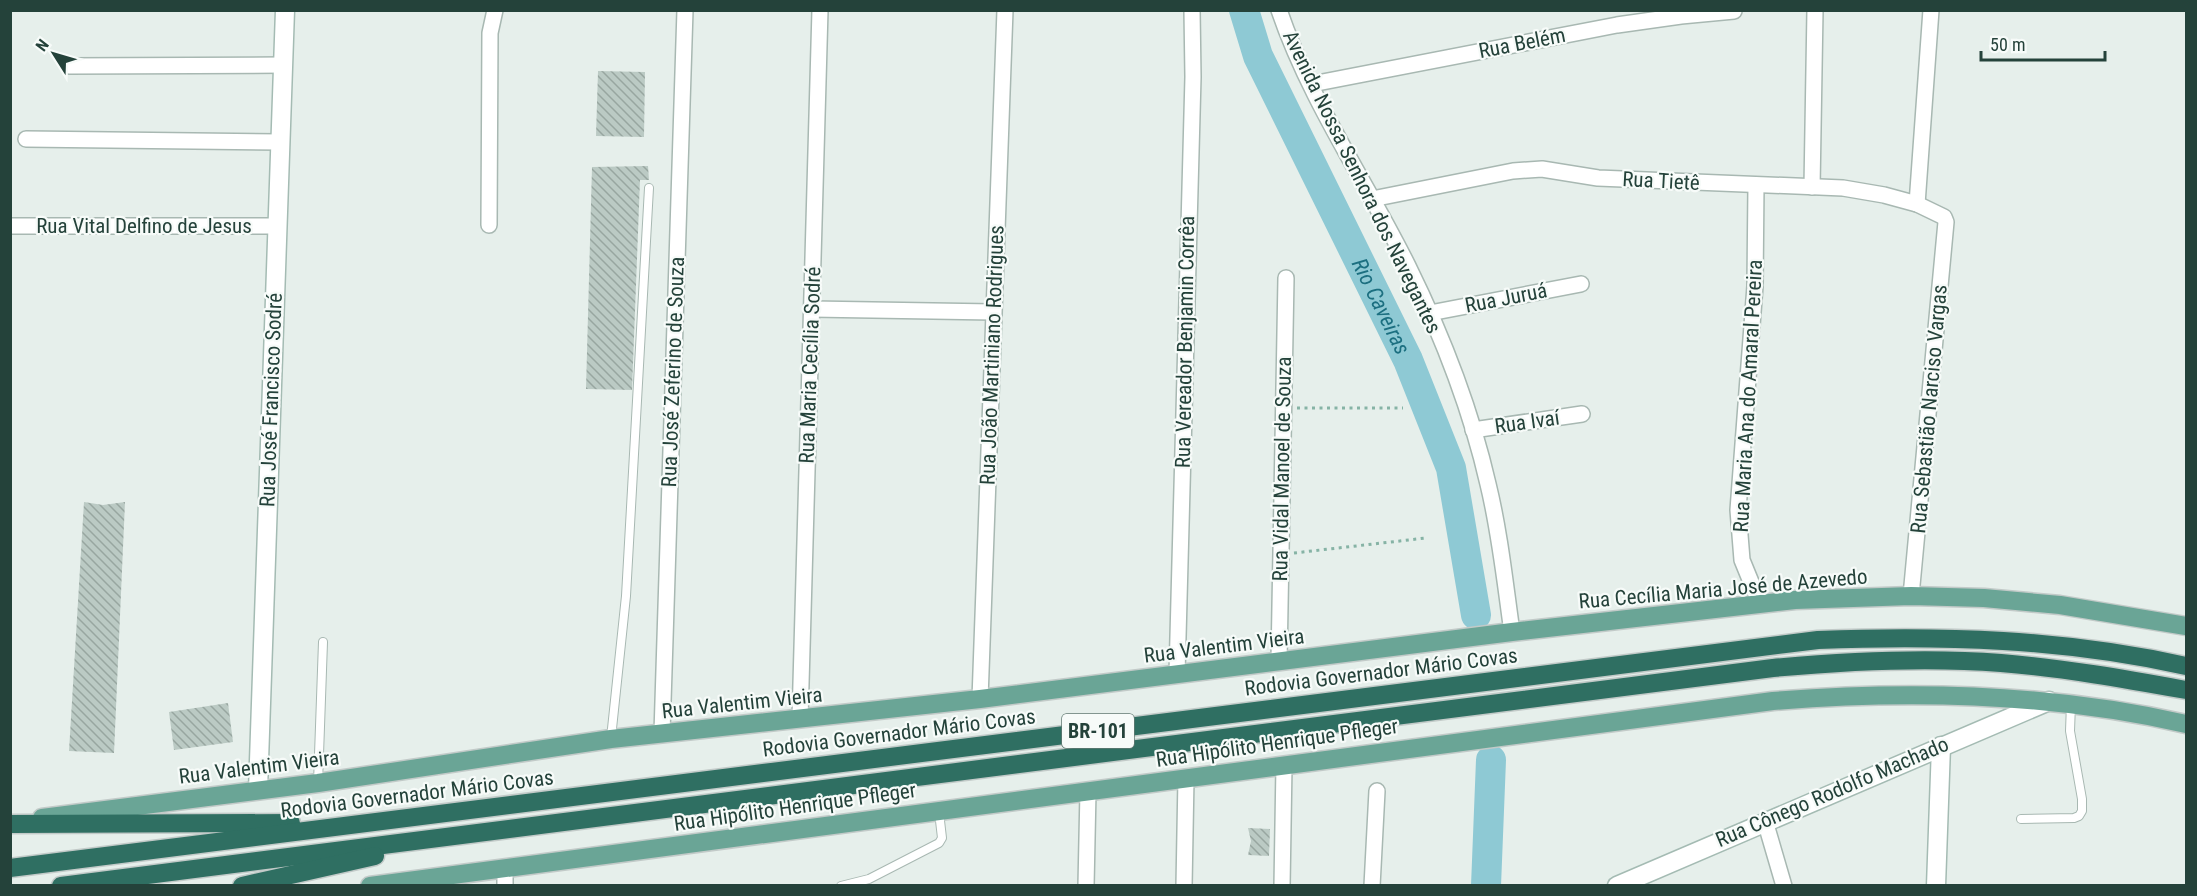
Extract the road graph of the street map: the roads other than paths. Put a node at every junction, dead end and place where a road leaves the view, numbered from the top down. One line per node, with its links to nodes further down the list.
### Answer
1 (285, 10): 11 (street, Rua José Francisco Sodré)
2 (495, 10): 22 (street)
3 (685, 10): 47 (street, Rua José Zeferino de Souza)
4 (820, 10): 27 (street, Rua Maria Cecília Sodré)
5 (1005, 10): 28 (street, Rua João Martiniano Rodrigues)
6 (1192, 10): 40 (street, Rua Vereador Benjamin Corrêa)
7 (1279, 10): 13 (street, Avenida Nossa Senhora dos Navegantes)
8 (1815, 10): 17 (street)
9 (1931, 10): 20 (street)
10 (1734, 11): 13 (street, Rua Belém)
11 (283, 64): 12 (street); 15 (street, Rua José Francisco Sodré)
12 (69, 66)
13 (1311, 84): 19 (street, Avenida Nossa Senhora dos Navegantes)
14 (26, 139): 15 (street)
15 (280, 142): 24 (street, Rua José Francisco Sodré)
16 (1756, 185): 17 (street, Rua Tietê); 19 (street, Rua Tietê); 33 (street, Rua Maria Ana do Amaral Pereira)
17 (1812, 187): 20 (street, Rua Tietê)
18 (649, 188): 48 (lane)
19 (1372, 199): 29 (street, Avenida Nossa Senhora dos Navegantes)
20 (1917, 204): 21 (street, Rua Tietê)
21 (1946, 222): 32 (street, Rua Sebastião Narciso Vargas)
22 (489, 225)
23 (10, 226): 24 (street, Rua Vital Delfino de Jesus)
24 (278, 226): 53 (street, Rua José Francisco Sodré)
25 (1286, 278): 38 (street, Rua Vidal Manoel de Souza)
26 (1581, 284): 29 (street, Rua Juruá)
27 (812, 309): 28 (street); 45 (street, Rua Maria Cecília Sodré)
28 (993, 312): 42 (street, Rua João Martiniano Rodrigues)
29 (1430, 313): 31 (street, Avenida Nossa Senhora dos Navegantes)
30 (1582, 414): 31 (street, Rua Ivaí)
31 (1473, 430): 35 (street, Avenida Nossa Senhora dos Navegantes)
32 (1911, 596): 33 (main road, Rua Cecília Maria José de Azevedo); 34 (main road, Rua Cecília Maria José de Azevedo)
33 (1760, 604): 35 (main road, Rua Cecília Maria José de Azevedo)
34 (2187, 626)
35 (1512, 632): 36 (main road, Rua Cecília Maria José de Azevedo)
36 (1478, 637): 38 (main road, Rua Valentim Vieira)
37 (323, 642): 52 (lane)
38 (1279, 661): 40 (main road, Rua Valentim Vieira)
39 (2187, 666): 60 (highway, Rodovia Governador Mário Covas / BR-101)
40 (1177, 674): 42 (main road, Rua Valentim Vieira)
41 (2187, 690): 61 (highway, BR-101)
42 (980, 699): 45 (main road, Rua Valentim Vieira)
43 (2049, 701): 44 (main road, Rua Hipólito Henrique Pfleger); 49 (street, Rua Cônego Rodolfo Machado); 50 (main road, Rua Hipólito Henrique Pfleger)
44 (2071, 703): 46 (main road, Rua Hipólito Henrique Pfleger); 57 (lane)
45 (800, 719): 47 (main road, Rua Valentim Vieira)
46 (2187, 724)
47 (662, 733): 48 (main road, Rua Valentim Vieira)
48 (611, 739): 52 (main road, Rua Valentim Vieira)
49 (1941, 746): 58 (street, Rua Cônego Rodolfo Machado); 74 (street)
50 (1284, 765): 51 (main road, Rua Hipólito Henrique Pfleger); 71 (street)
51 (1185, 778): 55 (main road, Rua Hipólito Henrique Pfleger); 70 (street)
52 (318, 783): 53 (main road, Rua Valentim Vieira)
53 (258, 790): 59 (main road, Rua Valentim Vieira)
54 (1377, 790): 72 (street)
55 (1089, 791): 56 (main road, Rua Hipólito Henrique Pfleger); 69 (street)
56 (939, 810): 63 (main road, Rua Hipólito Henrique Pfleger); 68 (lane)
57 (2021, 819)
58 (1765, 821): 64 (street, Rua Cônego Rodolfo Machado); 73 (street)
59 (10, 823): 60 (highway)
60 (371, 823): 62 (highway, Rodovia Governador Mário Covas / BR-101)
61 (483, 832): 65 (highway, BR-101); 66 (highway)
62 (10, 868)
63 (505, 877): 67 (main road, Rua Hipólito Henrique Pfleger)
64 (1626, 883)
65 (61, 885)
66 (242, 885)
67 (370, 885)
68 (841, 885)
69 (1086, 885)
70 (1184, 885)
71 (1282, 885)
72 (1372, 885)
73 (1784, 885)
74 (1936, 885)

